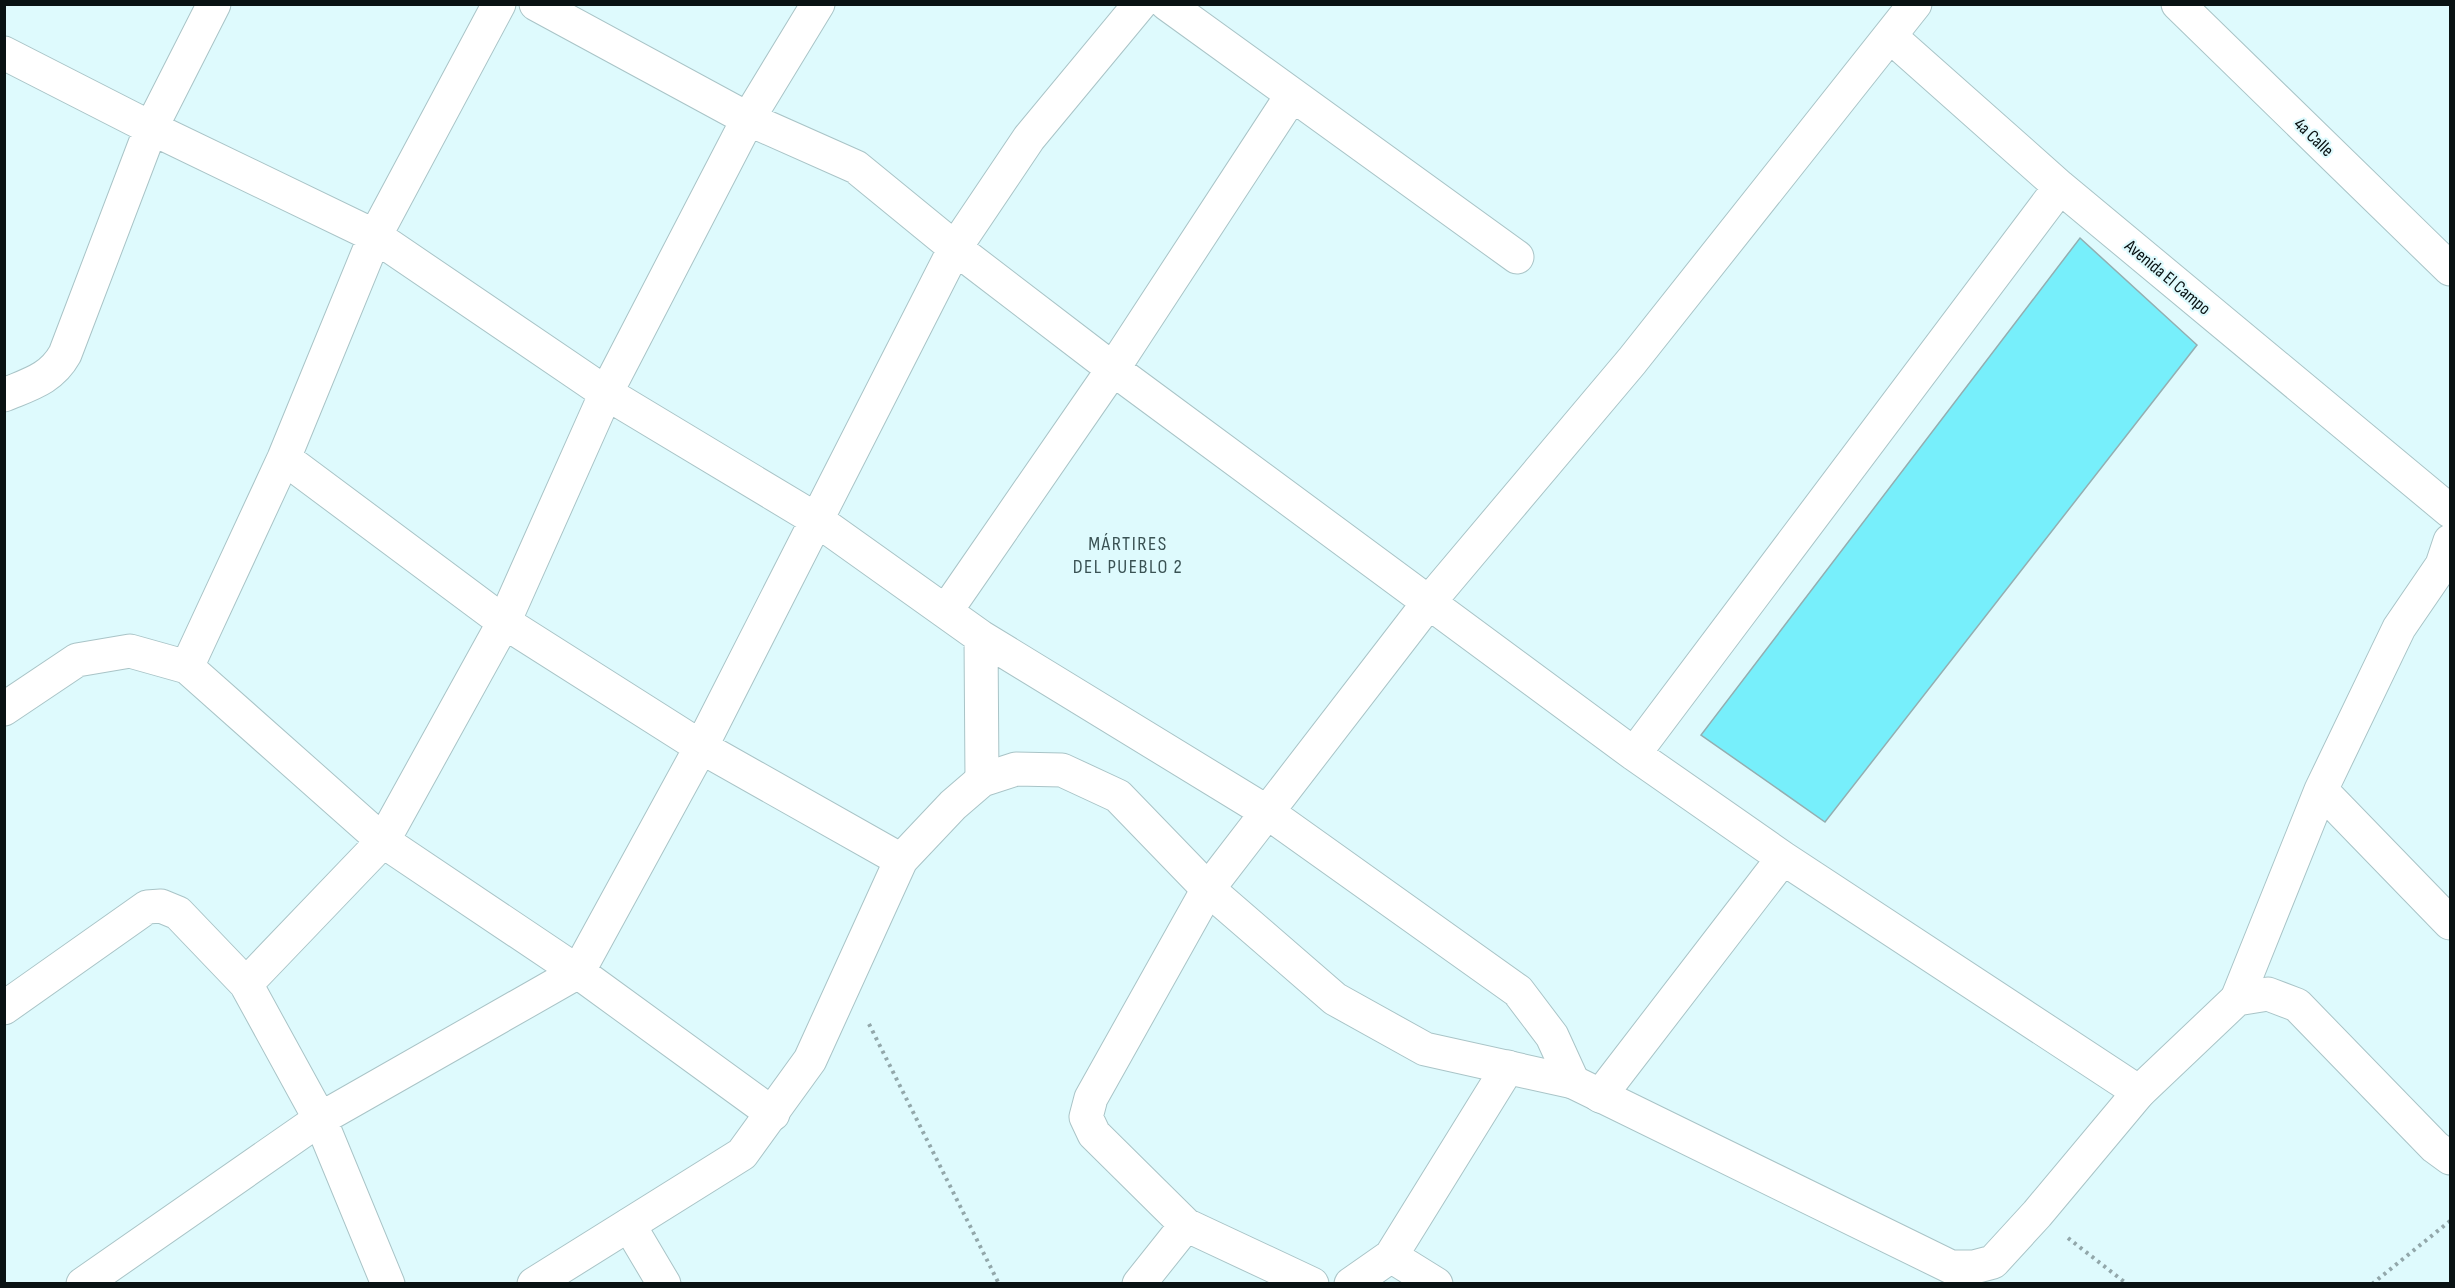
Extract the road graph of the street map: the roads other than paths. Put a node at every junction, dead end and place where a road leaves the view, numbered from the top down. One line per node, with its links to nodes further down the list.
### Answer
1 (214, 4): 13 (street)
2 (499, 4): 15 (street)
3 (536, 4): 12 (street)
4 (818, 4): 12 (street)
5 (1140, 4): 16 (street)
6 (1167, 4): 11 (street)
7 (1915, 4): 9 (street)
8 (2178, 4): 18 (street, 4a Calle)
9 (1891, 37): 14 (street, Avenida El Campo); 26 (street)
10 (4, 53): 13 (street)
11 (1292, 95): 17 (street); 19 (street)
12 (748, 119): 16 (street); 20 (street)
13 (151, 128): 15 (street); 21 (street)
14 (2060, 187): 23 (street, Avenida El Campo); 33 (street)
15 (375, 236): 20 (street); 22 (street)
16 (955, 248): 19 (street); 24 (street)
17 (1517, 257)
18 (2451, 269)
19 (1113, 369): 26 (street); 27 (street)
20 (606, 393): 24 (street); 28 (street)
21 (4, 395)
22 (284, 458): 28 (street); 30 (street)
23 (2451, 511)
24 (817, 520): 27 (street); 32 (street)
25 (2448, 560): 35 (street)
26 (1429, 602): 33 (street); 36 (street)
27 (946, 611): 29 (street)
28 (504, 622): 32 (street); 37 (street)
29 (981, 636): 34 (street); 36 (street)
30 (187, 667): 31 (street); 37 (street)
31 (4, 709)
32 (701, 747): 39 (street); 42 (street)
33 (1634, 754): 38 (street)
34 (982, 780): 39 (street); 40 (street)
35 (2321, 790): 41 (street); 44 (street)
36 (1266, 812): 40 (street); 47 (street)
37 (383, 841): 42 (street); 43 (street)
38 (1783, 858): 47 (street); 48 (street)
39 (901, 860): 49 (street)
40 (1208, 889): 46 (street); 53 (street)
41 (2451, 923)
42 (578, 972): 49 (street); 50 (street)
43 (246, 984): 45 (street); 50 (street)
44 (2237, 999): 48 (street); 51 (street)
45 (4, 1008)
46 (1508, 1067): 47 (street); 54 (street)
47 (1587, 1089): 55 (street)
48 (2139, 1092): 55 (street)
49 (773, 1114): 52 (street)
50 (320, 1119): 56 (street); 57 (street)
51 (2451, 1158)
52 (629, 1225): 58 (street); 59 (street)
53 (1186, 1225): 60 (street); 61 (street)
54 (1391, 1256): 62 (street); 63 (street)
55 (1947, 1275)
56 (83, 1284)
57 (388, 1284)
58 (534, 1284)
59 (664, 1284)
60 (1139, 1284)
61 (1312, 1284)
62 (1351, 1284)
63 (1436, 1284)

